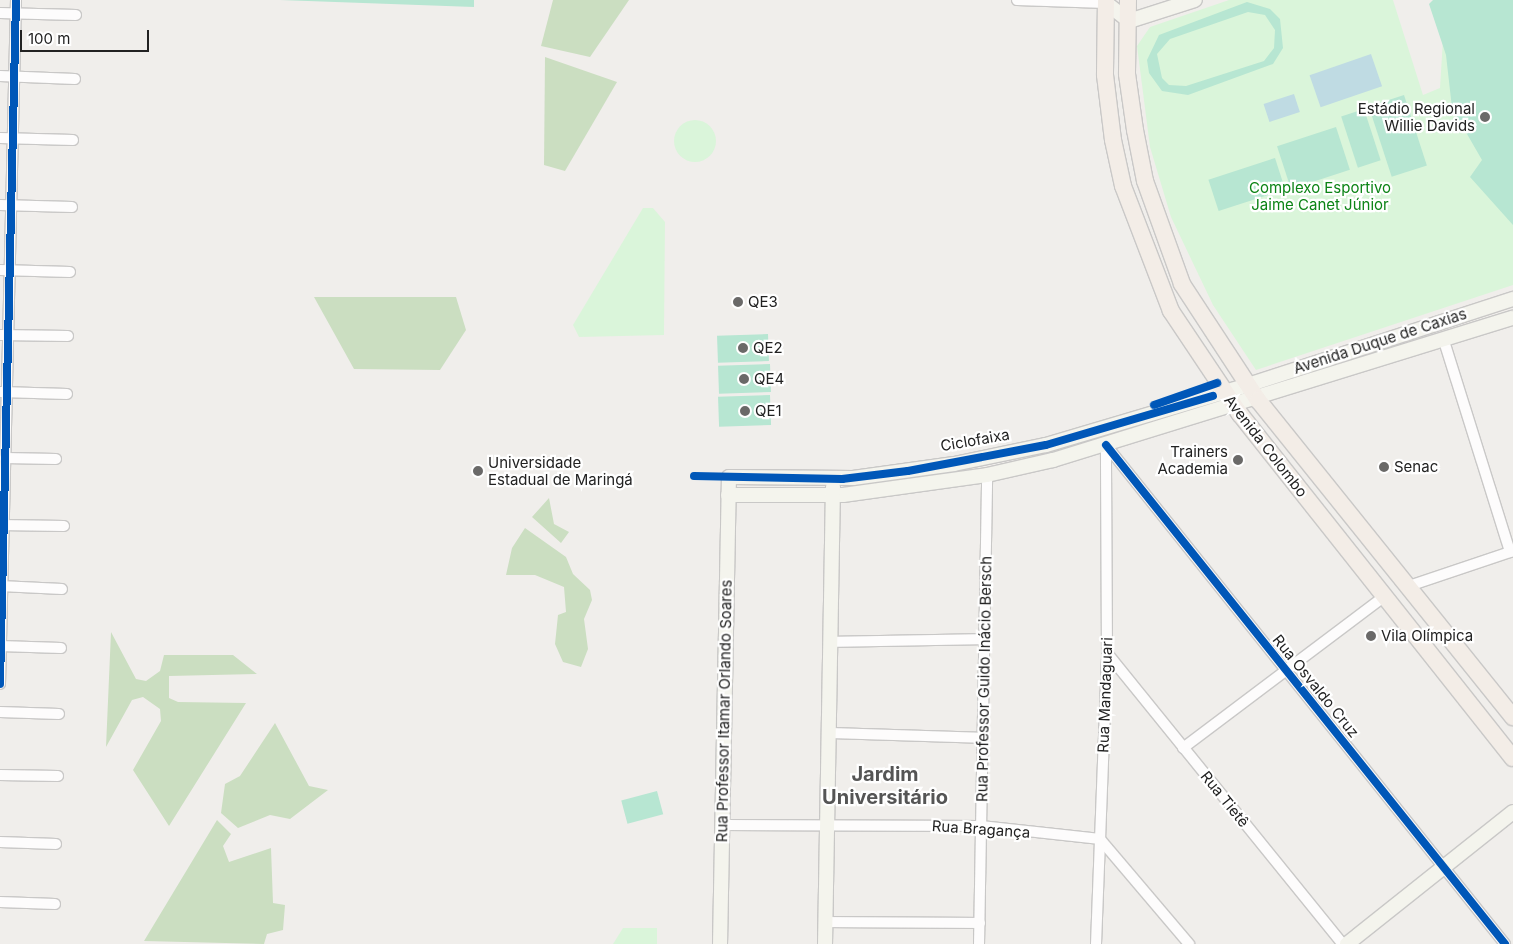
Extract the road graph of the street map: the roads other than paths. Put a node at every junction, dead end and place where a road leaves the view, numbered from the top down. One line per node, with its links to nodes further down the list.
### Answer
1 (16, 0): 7 (street)
2 (1017, 0): 5 (street)
3 (1130, 0): 5 (main road); 9 (main road, Avenida Colombo)
4 (1195, 0): 9 (main road)
5 (1106, 2): 9 (main road); 32 (main road, Avenida Colombo)
6 (0, 12): 7 (street)
7 (16, 13): 8 (street); 11 (street)
8 (76, 15)
9 (1129, 21): 30 (main road, Avenida Colombo)
10 (0, 76): 11 (street)
11 (14, 77): 12 (street); 14 (street)
12 (75, 79)
13 (0, 138): 14 (street)
14 (13, 138): 15 (street); 17 (street)
15 (73, 140)
16 (0, 204): 17 (street)
17 (11, 205): 18 (street); 19 (street)
18 (72, 207)
19 (5, 270): 20 (street); 24 (street)
20 (70, 272)
21 (1513, 299): 23 (main road, Avenida Duque de Caxias)
22 (1513, 318): 26 (main road, Avenida Duque de Caxias)
23 (1444, 320): 27 (main road); 28 (main road, Avenida Duque de Caxias)
24 (4, 335): 25 (street); 31 (street)
25 (68, 336)
26 (1444, 341): 27 (main road, Avenida Duque de Caxias); 52 (street)
27 (1431, 346): 29 (main road, Avenida Duque de Caxias)
28 (1362, 349): 29 (main road); 30 (main road, Avenida Duque de Caxias)
29 (1387, 358): 34 (main road, Avenida Duque de Caxias)
30 (1248, 385): 32 (main road, Avenida Duque de Caxias); 34 (main road, Avenida Colombo)
31 (3, 392): 33 (street); 37 (street)
32 (1224, 393): 35 (main road, Avenida Colombo); 39 (main road, Avenida Duque de Caxias)
33 (67, 394)
34 (1258, 400): 35 (main road, Avenida Duque de Caxias); 44 (main road, Avenida Colombo)
35 (1235, 406): 36 (main road, Avenida Duque de Caxias); 47 (main road, Avenida Colombo)
36 (1106, 445): 40 (main road, Avenida Duque de Caxias); 61 (street, Rua Mandaguari); 62 (street, Rua Osvaldo Cruz)
37 (5, 458): 38 (street); 48 (street)
38 (56, 459)
39 (908, 471): 42 (main road, Avenida Duque de Caxias); 43 (main road)
40 (987, 475): 43 (main road, Avenida Duque de Caxias); 57 (street, Rua Professor Guido Inácio Bersch)
41 (729, 477): 42 (main road, Avenida Duque de Caxias); 45 (main road, Rua Professor Itamar Orlando Soares)
42 (833, 479): 46 (main road)
43 (935, 483): 46 (main road, Avenida Duque de Caxias)
44 (1325, 484): 47 (main road); 49 (main road, Avenida Colombo)
45 (728, 495): 46 (main road, Avenida Duque de Caxias); 75 (main road, Rua Professor Itamar Orlando Soares)
46 (833, 495): 58 (main road)
47 (1307, 498): 51 (main road, Avenida Colombo)
48 (2, 525): 50 (street); 53 (street)
49 (1358, 525): 51 (main road); 54 (main road, Avenida Colombo)
50 (64, 526)
51 (1338, 541): 56 (main road, Avenida Colombo)
52 (1512, 552): 54 (street)
53 (1, 586): 55 (street); 59 (street)
54 (1406, 588): 66 (main road, Avenida Colombo)
55 (62, 589)
56 (1382, 598): 62 (street); 70 (main road, Avenida Colombo)
57 (985, 639): 58 (street); 68 (street, Rua Professor Guido Inácio Bersch)
58 (830, 642): 67 (main road)
59 (0, 646): 60 (street); 63 (street)
60 (61, 648)
61 (1107, 654): 69 (street, Rua Tietê); 77 (street, Rua Mandaguari)
62 (1287, 671): 69 (street); 80 (street, Rua Osvaldo Cruz)
63 (0, 684)
64 (0, 712): 65 (street)
65 (59, 714)
66 (1513, 717)
67 (828, 733): 68 (street); 74 (main road)
68 (983, 738): 76 (street, Rua Professor Guido Inácio Bersch)
69 (1183, 748): 90 (street, Rua Tietê)
70 (1513, 758)
71 (0, 775): 72 (street)
72 (58, 776)
73 (1513, 812): 80 (main road)
74 (827, 824): 75 (street, Rua Bragança); 76 (street, Rua Bragança); 83 (main road)
75 (723, 826): 85 (main road, Rua Professor Itamar Orlando Soares)
76 (981, 826): 77 (street, Rua Bragança); 84 (street, Rua Professor Guido Inácio Bersch)
77 (1100, 839): 88 (street, Rua Mandaguari); 89 (street)
78 (0, 842): 79 (street)
79 (56, 844)
80 (1442, 866): 91 (main road); 92 (street, Rua Osvaldo Cruz)
81 (0, 902): 82 (street)
82 (55, 904)
83 (825, 922): 84 (street); 86 (main road)
84 (980, 923): 87 (street, Rua Professor Guido Inácio Bersch)
85 (720, 944)
86 (825, 944)
87 (979, 944)
88 (1096, 944)
89 (1189, 944)
90 (1343, 944)
91 (1347, 944)
92 (1505, 944)

